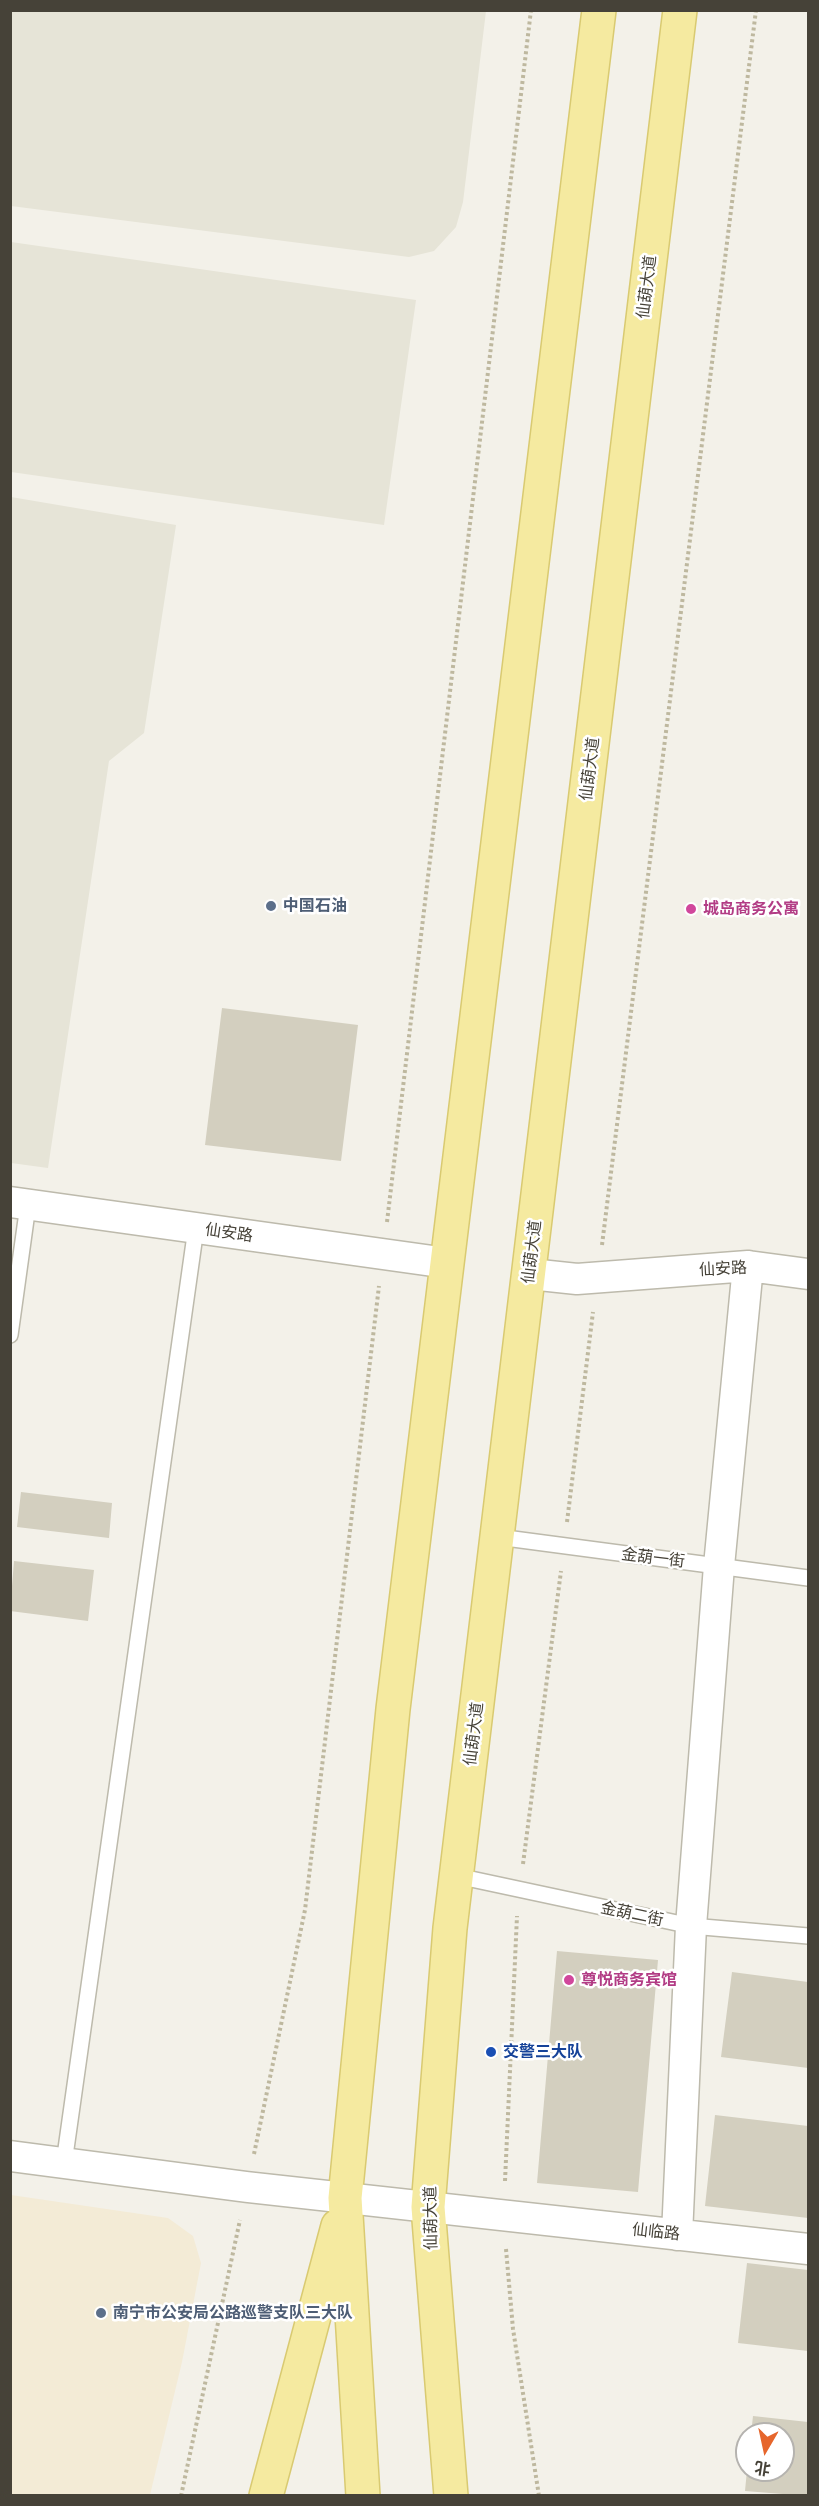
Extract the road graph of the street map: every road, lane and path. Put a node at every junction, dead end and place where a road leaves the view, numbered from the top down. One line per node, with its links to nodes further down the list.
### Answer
1 (598, 10): 5 (main road)
2 (680, 10): 7 (main road, 仙葫大道)
3 (19, 1203): 4 (street, 仙安路); 9 (lane)
4 (196, 1228): 5 (street, 仙安路); 17 (lane)
5 (447, 1263): 18 (main road)
6 (748, 1266): 7 (street, 仙安路); 8 (street, 仙安路); 11 (street)
7 (530, 1274): 10 (main road, 仙葫大道)
8 (808, 1274)
9 (10, 1335)
10 (498, 1537): 11 (lane, 金葫一街); 13 (main road, 仙葫大道)
11 (719, 1566): 12 (lane, 金葫一街); 14 (street)
12 (808, 1578)
13 (457, 1876): 14 (lane, 金葫二街); 19 (main road, 仙葫大道)
14 (692, 1926): 15 (lane, 金葫二街); 20 (street)
15 (808, 1936)
16 (10, 2156): 17 (street, 仙临路)
17 (64, 2163): 18 (street, 仙临路)
18 (345, 2198): 19 (street, 仙临路); 22 (main road); 23 (main road)
19 (428, 2207): 20 (street, 仙临路); 24 (main road, 仙葫大道)
20 (677, 2235): 21 (street, 仙临路)
21 (808, 2249)
22 (266, 2496)
23 (363, 2496)
24 (450, 2496)

